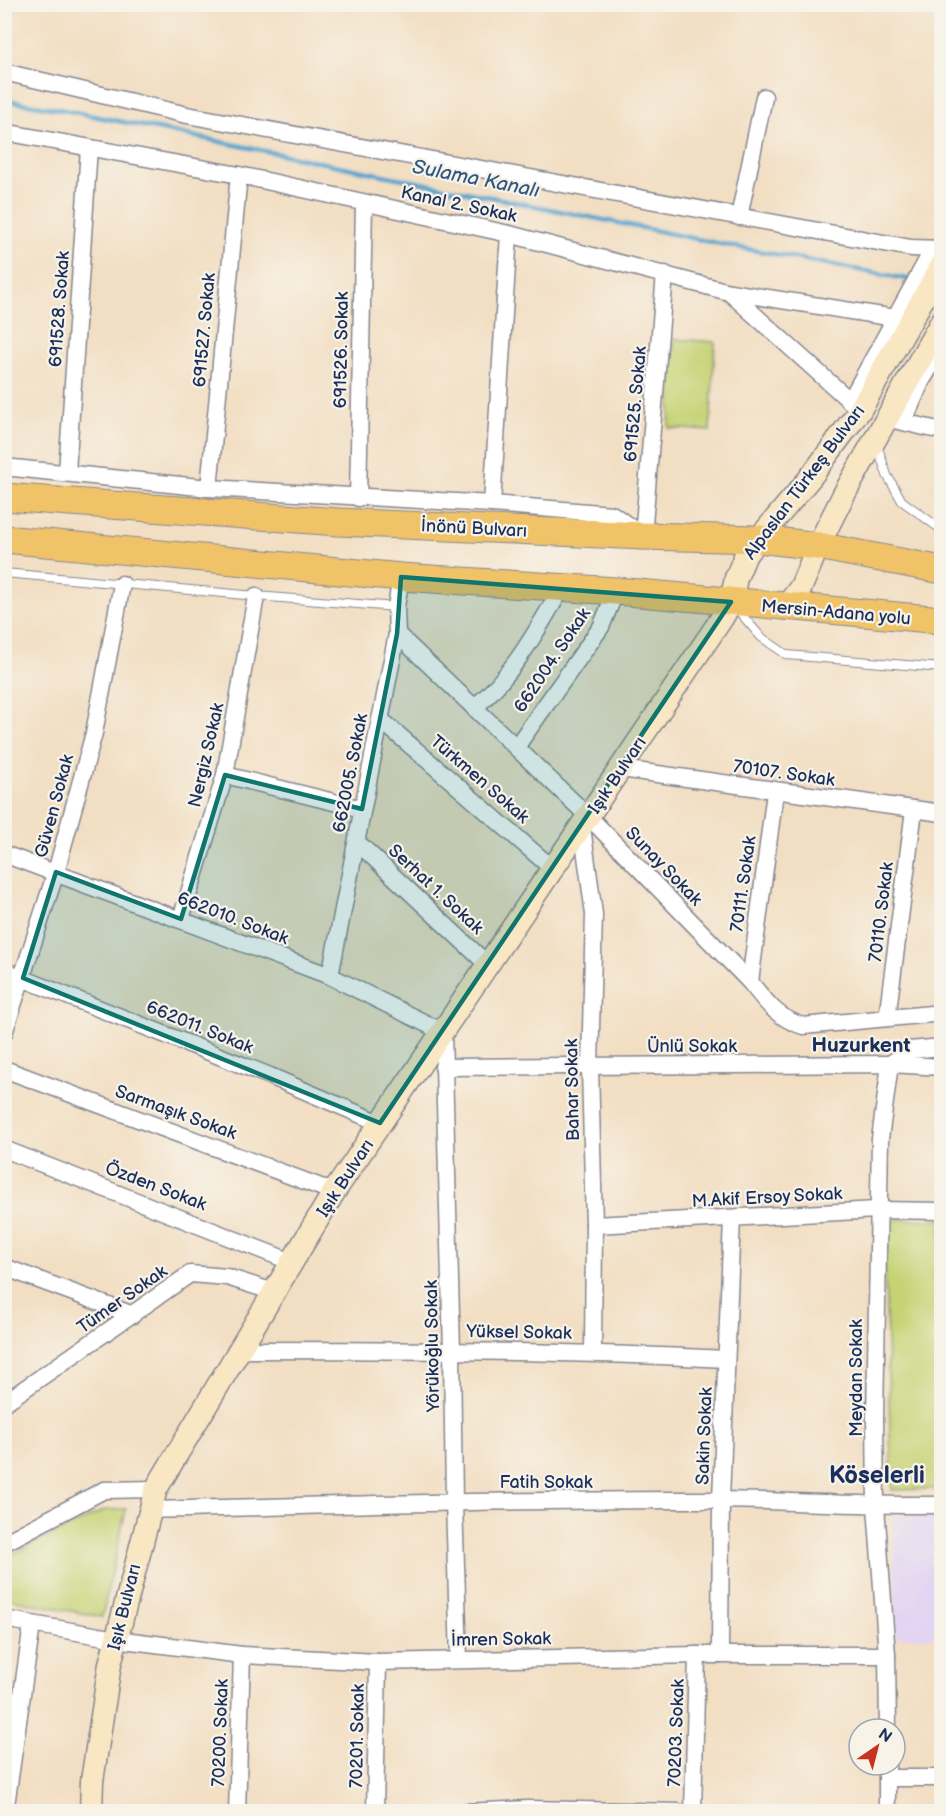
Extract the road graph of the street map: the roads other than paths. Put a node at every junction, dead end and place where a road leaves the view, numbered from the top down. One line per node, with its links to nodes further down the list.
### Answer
1 (4, 72): 7 (street)
2 (764, 97): 7 (street)
3 (4, 132): 4 (street, Kanal 2. Sokak)
4 (89, 148): 5 (street, Kanal 2. Sokak); 20 (street, 691528. Sokak)
5 (239, 175): 6 (street, Kanal 2. Sokak); 21 (street, 691527. Sokak)
6 (364, 204): 8 (street, Kanal 2. Sokak); 23 (street, 691526. Sokak)
7 (738, 217): 9 (street)
8 (509, 234): 10 (street, Kanal 2. Sokak); 24 (street)
9 (935, 261): 12 (main road, Alpaslan Türkeş Bulvarı)
10 (665, 274): 11 (street, Kanal 2. Sokak); 26 (street, 691525. Sokak)
11 (729, 292): 12 (street); 15 (street, Kanal 2. Sokak)
12 (906, 308): 15 (main road, Alpaslan Türkeş Bulvarı)
13 (941, 322): 16 (main road, Alpaslan Türkeş Bulvarı)
14 (942, 347): 16 (street)
15 (855, 406): 28 (main road, Alpaslan Türkeş Bulvarı)
16 (895, 420): 17 (street); 18 (main road, Alpaslan Türkeş Bulvarı)
17 (942, 431)
18 (876, 440): 25 (lane); 29 (main road, Alpaslan Türkeş Bulvarı)
19 (4, 467): 20 (street)
20 (67, 472): 21 (street)
21 (209, 488): 23 (street)
22 (4, 497): 26 (highway, İnönü Bulvarı)
23 (358, 498): 24 (street)
24 (492, 504): 26 (street)
25 (942, 530)
26 (644, 536): 28 (highway, İnönü Bulvarı)
27 (4, 539): 32 (highway)
28 (758, 539): 29 (highway, İnönü Bulvarı); 37 (main road, Alpaslan Türkeş Bulvarı)
29 (818, 546): 30 (highway, İnönü Bulvarı); 39 (main road, Alpaslan Türkeş Bulvarı)
30 (942, 570)
31 (4, 573): 33 (lane)
32 (402, 577): 34 (highway); 38 (street, 662005. Sokak)
33 (122, 584): 36 (lane); 56 (street, Güven Sokak)
34 (561, 589): 35 (highway); 43 (street)
35 (616, 591): 37 (highway); 45 (street, 662004. Sokak)
36 (256, 596): 38 (lane); 47 (street, Nergiz Sokak)
37 (731, 602): 39 (highway, Mersin-Adana yolu); 42 (lane); 46 (main road, Işık Bulvarı)
38 (396, 607): 41 (street, 662005. Sokak)
39 (785, 608): 40 (highway, Mersin-Adana yolu)
40 (942, 620)
41 (397, 634): 43 (street, Sunay Sokak); 44 (street, 662005. Sokak)
42 (942, 668)
43 (474, 708): 45 (street, Sunay Sokak)
44 (380, 718): 49 (street, 662005. Sokak); 55 (street, Türkmen Sokak)
45 (516, 747): 52 (street, Sunay Sokak)
46 (621, 769): 48 (street, 70107. Sokak); 52 (main road, Işık Bulvarı)
47 (225, 775): 49 (street); 57 (street, Nergiz Sokak)
48 (775, 792): 50 (street, 70107. Sokak); 62 (street, 70111. Sokak)
49 (362, 809): 53 (street, 662005. Sokak)
50 (914, 810): 51 (street, 70107. Sokak); 64 (street, 70110. Sokak)
51 (942, 813)
52 (586, 822): 55 (main road, Işık Bulvarı); 62 (street, Sunay Sokak); 69 (street, Bahar Sokak)
53 (357, 842): 58 (street, Serhat 1. Sokak); 60 (street, 662005. Sokak)
54 (4, 854): 56 (street, 662010. Sokak)
55 (553, 869): 58 (main road, Işık Bulvarı)
56 (56, 872): 57 (street, 662010. Sokak); 61 (street, Güven Sokak)
57 (182, 919): 60 (street, 662010. Sokak)
58 (488, 965): 65 (main road, Işık Bulvarı)
59 (4, 971): 61 (street, 662011. Sokak)
60 (330, 976): 65 (street, 662010. Sokak)
61 (23, 978): 66 (street, Güven Sokak); 73 (street, 662011. Sokak)
62 (750, 982): 64 (street, Sunay Sokak)
63 (942, 1013): 64 (street, Sunay Sokak)
64 (887, 1018)
65 (443, 1032): 70 (street, Yörükoğlu Sokak); 73 (main road, Işık Bulvarı)
66 (4, 1033)
67 (942, 1047): 68 (street)
68 (890, 1064): 69 (street, Ünlü Sokak); 71 (street, Ünlü Sokak); 76 (street, Meydan Sokak)
69 (590, 1066): 70 (street, Ünlü Sokak); 79 (street, Bahar Sokak)
70 (443, 1067): 85 (street, Yörükoğlu Sokak)
71 (942, 1067)
72 (4, 1069): 75 (street, Sarmaşık Sokak)
73 (380, 1123): 75 (main road, Işık Bulvarı)
74 (4, 1149): 80 (street, Özden Sokak)
75 (334, 1192): 80 (main road, Işık Bulvarı)
76 (877, 1210): 77 (street, M.Akif Ersoy Sokak); 78 (street, M.Akif Ersoy Sokak); 93 (street, Meydan Sokak)
77 (942, 1211)
78 (732, 1218): 79 (street, M.Akif Ersoy Sokak); 87 (street, Sakin Sokak)
79 (594, 1225): 86 (street, Bahar Sokak)
80 (292, 1262): 82 (main road, Işık Bulvarı)
81 (4, 1267): 83 (street)
82 (274, 1292): 83 (street, Tümer Sokak); 84 (main road, Işık Bulvarı)
83 (133, 1315): 88 (street, Tümer Sokak)
84 (239, 1350): 85 (street, Yüksel Sokak); 89 (main road, Işık Bulvarı)
85 (453, 1350): 86 (street, Yüksel Sokak); 91 (street, Yörükoğlu Sokak)
86 (593, 1353): 87 (street, Yüksel Sokak)
87 (726, 1359): 90 (street, Sakin Sokak)
88 (4, 1403)
89 (153, 1499): 91 (street, Fatih Sokak); 94 (street, Fatih Sokak); 97 (main road, Işık Bulvarı)
90 (721, 1500): 91 (street, Fatih Sokak); 93 (street, Fatih Sokak); 100 (street, Sakin Sokak)
91 (454, 1503): 102 (street, Yörükoğlu Sokak)
92 (942, 1505): 93 (street, Fatih Sokak)
93 (876, 1506): 101 (street, Meydan Sokak)
94 (4, 1543)
95 (4, 1619): 96 (street, İmren Sokak)
96 (32, 1625): 97 (street, İmren Sokak); 108 (street)
97 (116, 1639): 98 (street, İmren Sokak); 109 (main road, Işık Bulvarı)
98 (242, 1655): 103 (street, İmren Sokak); 110 (street, 70200. Sokak)
99 (697, 1655): 100 (street, İmren Sokak); 102 (street, İmren Sokak); 114 (street, 70203. Sokak)
100 (720, 1655): 101 (street, İmren Sokak)
101 (887, 1655): 104 (street, Meydan Sokak)
102 (459, 1659): 103 (street, İmren Sokak)
103 (378, 1662): 111 (street, 70201. Sokak)
104 (888, 1717)
105 (907, 1774): 107 (street)
106 (887, 1777): 115 (street)
107 (942, 1778)
108 (6, 1812)
109 (91, 1812)
110 (237, 1812)
111 (375, 1812)
112 (464, 1812): 113 (street)
113 (678, 1812)
114 (693, 1812)
115 (887, 1812)

